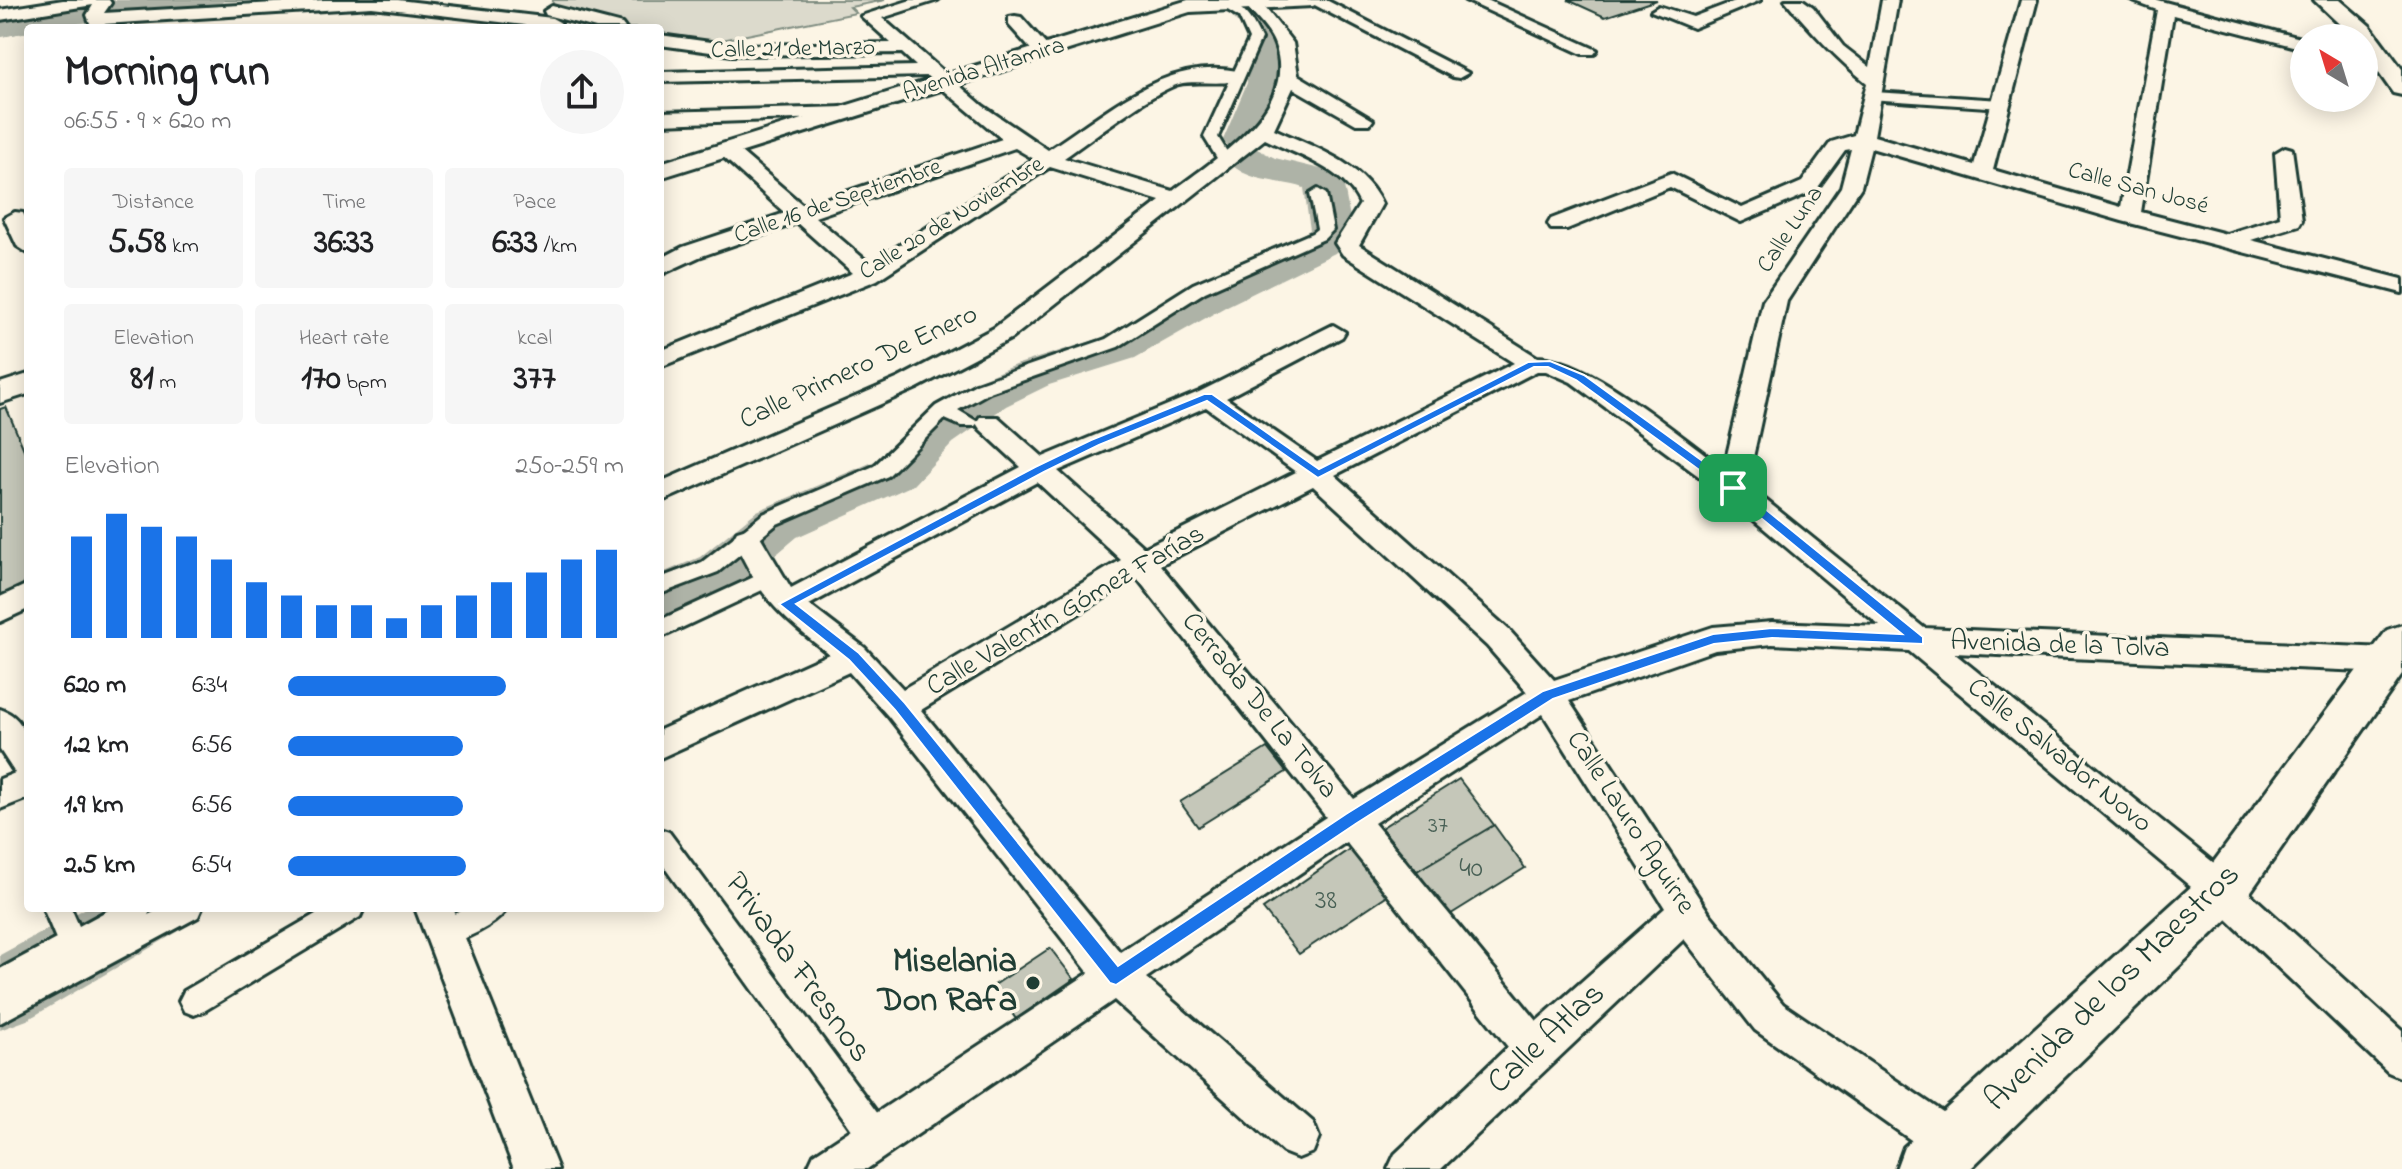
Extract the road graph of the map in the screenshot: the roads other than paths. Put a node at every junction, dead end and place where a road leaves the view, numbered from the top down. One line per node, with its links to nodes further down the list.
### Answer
1 (930, 0): 21 (street)
2 (1250, 0): 3 (street, Avenida Altamira); 11 (street, Avenida Altamira); 29 (street)
3 (1313, 0): 24 (street)
4 (1473, 0): 22 (street)
5 (1753, 0): 13 (street)
6 (1793, 0): 30 (street)
7 (1890, 0): 30 (street, Calle Luna)
8 (2029, 0): 31 (street)
9 (2138, 0): 12 (street)
10 (2326, 0): 25 (main road)
11 (1218, 1): 23 (street, Avenida Altamira); 26 (street)
12 (2166, 9): 19 (street); 48 (street)
13 (1659, 11)
14 (0, 15): 15 (street)
15 (98, 16): 16 (street)
16 (552, 16): 18 (street)
17 (1015, 21): 23 (street)
18 (595, 24)
19 (2290, 40)
20 (664, 41): 21 (street)
21 (910, 48): 28 (street)
22 (1588, 50)
23 (1042, 51): 28 (street, Avenida Altamira)
24 (1459, 73)
25 (2390, 74)
26 (1235, 76): 40 (street, Calle 20 de Noviembre); 41 (street)
27 (664, 77): 28 (street, Calle 21 de Marzo)
28 (934, 77): 32 (street, Avenida Altamira); 37 (street)
29 (1289, 78): 34 (street); 35 (street, Calle Primero De Enero)
30 (1876, 89): 31 (street); 36 (street, Calle Luna)
31 (2002, 104): 43 (street)
32 (845, 113): 33 (street); 38 (street, Avenida Altamira)
33 (664, 118)
34 (1363, 120)
35 (1263, 131): 41 (street, Calle Primero De Enero); 57 (street, Calle Salvador Novo)
36 (1862, 139): 43 (street, Calle San José); 49 (street); 65 (street, Calle Luna)
37 (1018, 140): 40 (street); 47 (street, Calle 16 de Septiembre)
38 (727, 150): 42 (street, Avenida Altamira); 47 (street)
39 (2285, 153): 51 (street)
40 (1049, 158): 45 (street); 53 (street, Calle 20 de Noviembre)
41 (1225, 160): 45 (street, Calle Primero De Enero)
42 (664, 170)
43 (1982, 173): 48 (street, Calle San José)
44 (1318, 194): 61 (street)
45 (1177, 199): 66 (street, Calle Primero De Enero)
46 (18, 213): 50 (street)
47 (798, 215): 52 (street, Calle 16 de Septiembre); 53 (street)
48 (2130, 216): 51 (street, Calle San José)
49 (1559, 224)
50 (24, 233)
51 (2230, 240): 54 (street, Calle San José)
52 (664, 266)
53 (869, 275): 56 (street, Calle 20 de Noviembre)
54 (2402, 286)
55 (1333, 332): 60 (street)
56 (664, 358)
57 (1532, 364): 64 (street, Calle Valentín Gómez Farías); 65 (street, Calle Salvador Novo)
58 (24, 385): 59 (street)
59 (0, 394)
60 (1208, 397): 63 (street); 64 (street, Calle Lauro Aguirre)
61 (943, 410): 62 (street, Cerrada De La Tolva); 68 (street)
62 (978, 422): 63 (street, Cerrada De La Tolva)
63 (1039, 469): 67 (street, Cerrada De La Tolva); 68 (street)
64 (1318, 475): 67 (street, Calle Valentín Gómez Farías); 78 (street, Calle Lauro Aguirre)
65 (1733, 488): 75 (street, Calle Salvador Novo)
66 (664, 491)
67 (1141, 562): 79 (street, Calle Valentín Gómez Farías); 85 (street, Cerrada De La Tolva)
68 (765, 571): 69 (street); 74 (street); 77 (street)
69 (664, 584)
70 (24, 597): 71 (street)
71 (0, 611)
72 (24, 612): 73 (street)
73 (0, 621)
74 (664, 628)
75 (1918, 640): 76 (street, Avenida de la Tolva); 78 (street, Avenida de la Tolva); 87 (street, Calle Salvador Novo)
76 (2395, 651): 87 (main road, Avenida de los Maestros)
77 (854, 656): 79 (street); 81 (street)
78 (1548, 695): 85 (street, Avenida de la Tolva); 93 (street, Calle Lauro Aguirre)
79 (900, 707): 96 (street)
80 (0, 722): 82 (street)
81 (664, 743)
82 (24, 759)
83 (24, 784): 84 (street)
84 (0, 795)
85 (1351, 819): 96 (street, Avenida de la Tolva); 100 (street, Cerrada De La Tolva)
86 (664, 846): 102 (street, Privada Fresnos)
87 (2222, 891): 101 (street, Calle Salvador Novo); 104 (main road, Avenida de los Maestros)
88 (59, 912): 95 (street)
89 (131, 912): 97 (street)
90 (181, 912): 99 (street)
91 (343, 912): 98 (street)
92 (476, 912): 94 (street)
93 (1687, 912): 100 (street, Calle Atlas); 104 (street, Calle Lauro Aguirre)
94 (438, 921): 105 (street)
95 (71, 941)
96 (1116, 977): 102 (street, Avenida de la Tolva); 103 (street)
97 (0, 984)
98 (194, 1001)
99 (0, 1009)
100 (1535, 1049): 107 (street, Calle Atlas)
101 (2402, 1058)
102 (876, 1137): 106 (street, Avenida de la Tolva)
103 (1298, 1137)
104 (1940, 1156)
105 (536, 1169)
106 (829, 1169)
107 (1410, 1169)

